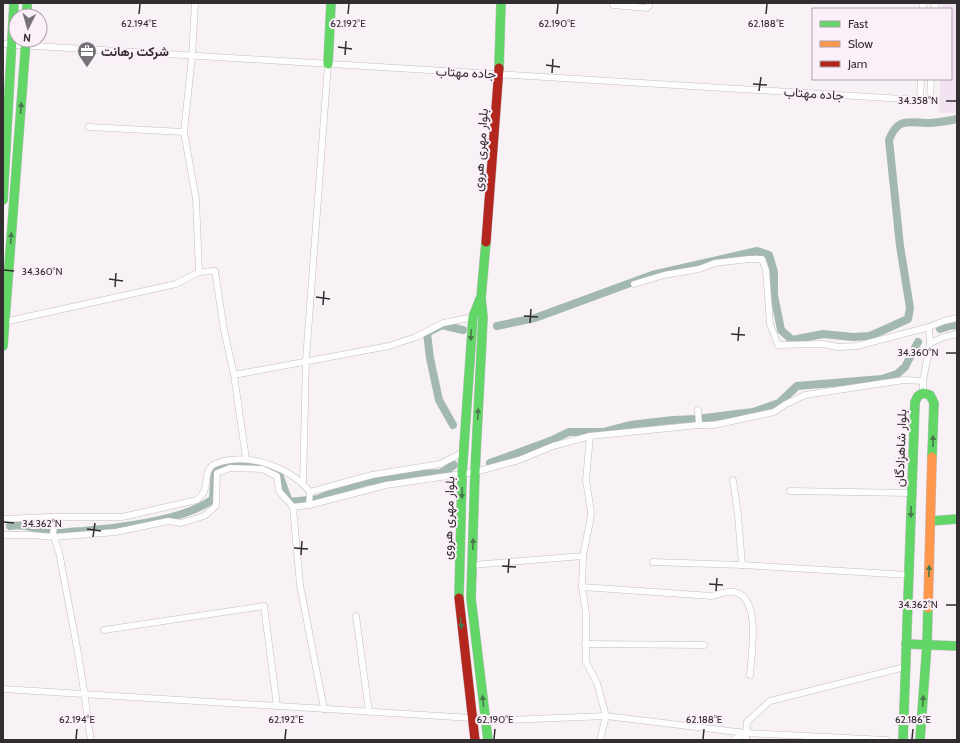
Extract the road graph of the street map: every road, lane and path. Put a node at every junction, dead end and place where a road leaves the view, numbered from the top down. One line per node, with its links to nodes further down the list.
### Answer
1 (195, 3): 9 (street)
2 (331, 3): 10 (main road)
3 (501, 3): 11 (main road, بلوار مهری هروی)
4 (649, 3): 5 (street)
5 (613, 5)
6 (48, 44): 9 (street, جاده مهتاب)
7 (13, 48): 17 (main road)
8 (26, 48): 24 (main road, one-way to 8)
9 (192, 56): 10 (street, جاده مهتاب); 16 (street)
10 (328, 64): 11 (street, جاده مهتاب); 29 (street)
11 (498, 74): 14 (street, جاده مهتاب); 20 (main road, بلوار مهری هروی)
12 (921, 80): 14 (street)
13 (931, 80): 14 (street, جاده مهتاب)
14 (920, 100)
15 (89, 127): 16 (street)
16 (184, 132): 18 (street)
17 (3, 200)
18 (198, 272): 24 (street); 30 (street)
19 (634, 284): 25 (street)
20 (481, 298): 21 (main road, بلوار مهری هروی); 22 (main road, بلوار مهری هروی)
21 (473, 317): 22 (street); 29 (street); 36 (main road, بلوار مهری هروی, one-way to 36)
22 (483, 317): 38 (main road, بلوار مهری هروی, one-way to 22)
23 (957, 318): 25 (street)
24 (4, 322): 28 (main road)
25 (929, 327): 27 (street)
26 (957, 334): 27 (street)
27 (930, 343): 31 (street)
28 (3, 346)
29 (306, 360): 30 (street); 41 (street)
30 (234, 374): 37 (street)
31 (923, 381): 32 (street); 34 (street)
32 (923, 393): 44 (main road, بلوار شاهزادگان); 50 (main road, one-way to 32)
33 (698, 410): 34 (street)
34 (699, 425): 35 (street)
35 (590, 436): 38 (street); 53 (street)
36 (464, 452): 39 (main road, بلوار مهری هروی); 43 (street)
37 (246, 459): 41 (street); 47 (street)
38 (475, 472): 39 (street); 56 (main road, بلوار مهری هروی, one-way to 38)
39 (462, 475): 45 (street); 74 (main road, بلوار مهری هروی, one-way to 74)
40 (733, 480): 55 (street)
41 (303, 484): 43 (street)
42 (790, 491): 44 (street)
43 (310, 492): 45 (street)
44 (911, 493): 57 (main road, بلوار شاهزادگان, one-way to 57)
45 (309, 505): 46 (street)
46 (293, 507): 52 (street); 71 (street)
47 (51, 517): 48 (street); 52 (street)
48 (3, 519)
49 (957, 520): 50 (main road)
50 (931, 521): 63 (main road, one-way to 50)
51 (3, 535): 52 (street)
52 (54, 535): 69 (street)
53 (583, 556): 56 (street); 58 (street)
54 (653, 562): 55 (street)
55 (742, 564): 57 (street)
56 (472, 565): 75 (main road, بلوار مهری هروی, one-way to 56)
57 (909, 575): 62 (main road, بلوار شاهزادگان)
58 (582, 587): 61 (street); 67 (street)
59 (356, 616): 72 (street)
60 (104, 630): 70 (street)
61 (585, 644): 64 (street); 73 (street)
62 (906, 644): 63 (main road); 66 (main road, بلوار شاهزادگان)
63 (927, 644): 65 (main road); 84 (main road, one-way to 63)
64 (704, 645)
65 (957, 646)
66 (905, 667): 76 (street); 83 (main road, بلوار شاهزادگان)
67 (750, 675)
68 (3, 689): 69 (street)
69 (84, 694): 70 (street); 77 (street)
70 (277, 706): 71 (street)
71 (324, 709): 72 (street)
72 (369, 712): 74 (street)
73 (606, 716): 75 (street); 76 (street); 80 (street)
74 (472, 718): 78 (main road, بلوار مهری هروی)
75 (485, 722): 79 (main road, بلوار مهری هروی)
76 (746, 737): 81 (street); 82 (street)
77 (91, 740)
78 (474, 740)
79 (488, 740)
80 (600, 740)
81 (733, 740)
82 (886, 740)
83 (902, 740)
84 (920, 740)

